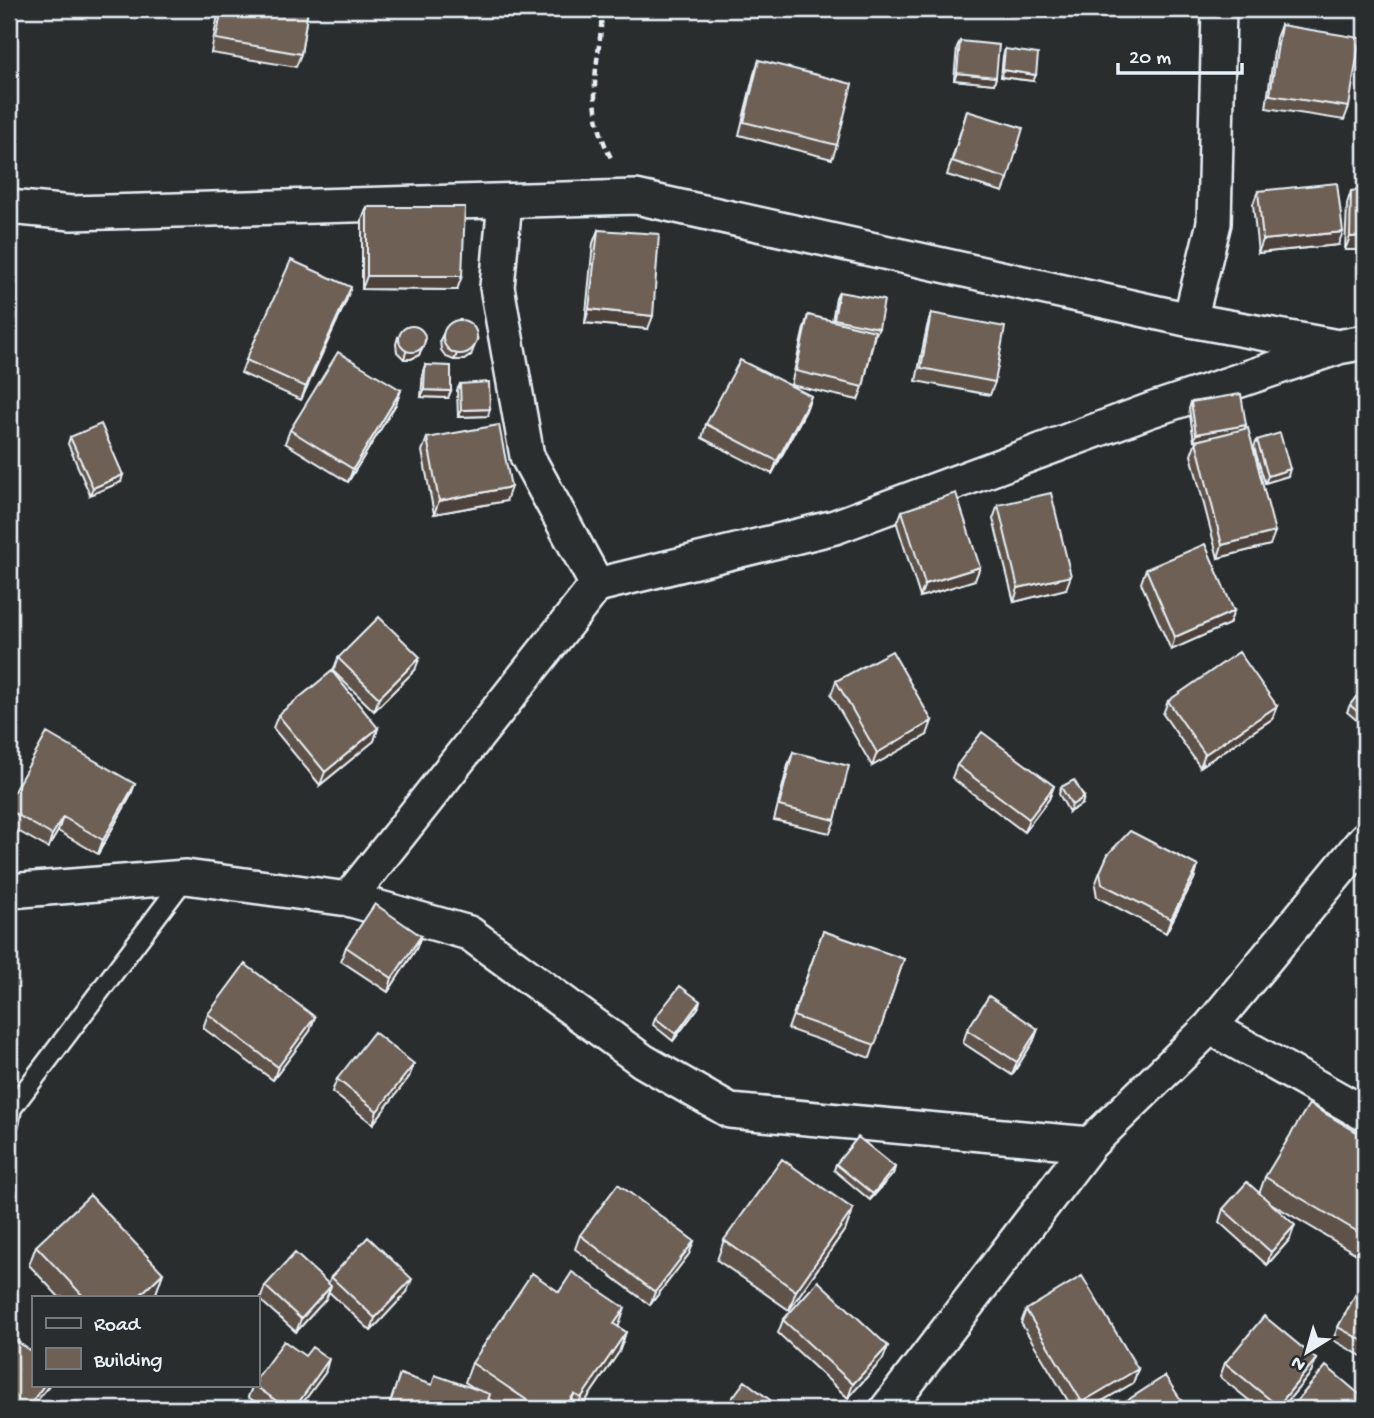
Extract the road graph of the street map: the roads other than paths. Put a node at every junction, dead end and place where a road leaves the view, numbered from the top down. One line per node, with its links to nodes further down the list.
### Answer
1 (1219, 9): 4 (street)
2 (505, 201): 3 (street); 4 (street); 6 (street)
3 (9, 207)
4 (1189, 320): 5 (street)
5 (1352, 345): 6 (street)
6 (597, 585): 10 (street)
7 (1365, 839): 11 (street)
8 (186, 877): 9 (street); 10 (street); 13 (lane)
9 (9, 891)
10 (348, 899): 14 (street)
11 (1210, 1027): 12 (street); 14 (street)
12 (1365, 1114)
13 (9, 1123)
14 (1090, 1144): 15 (street)
15 (887, 1409)

